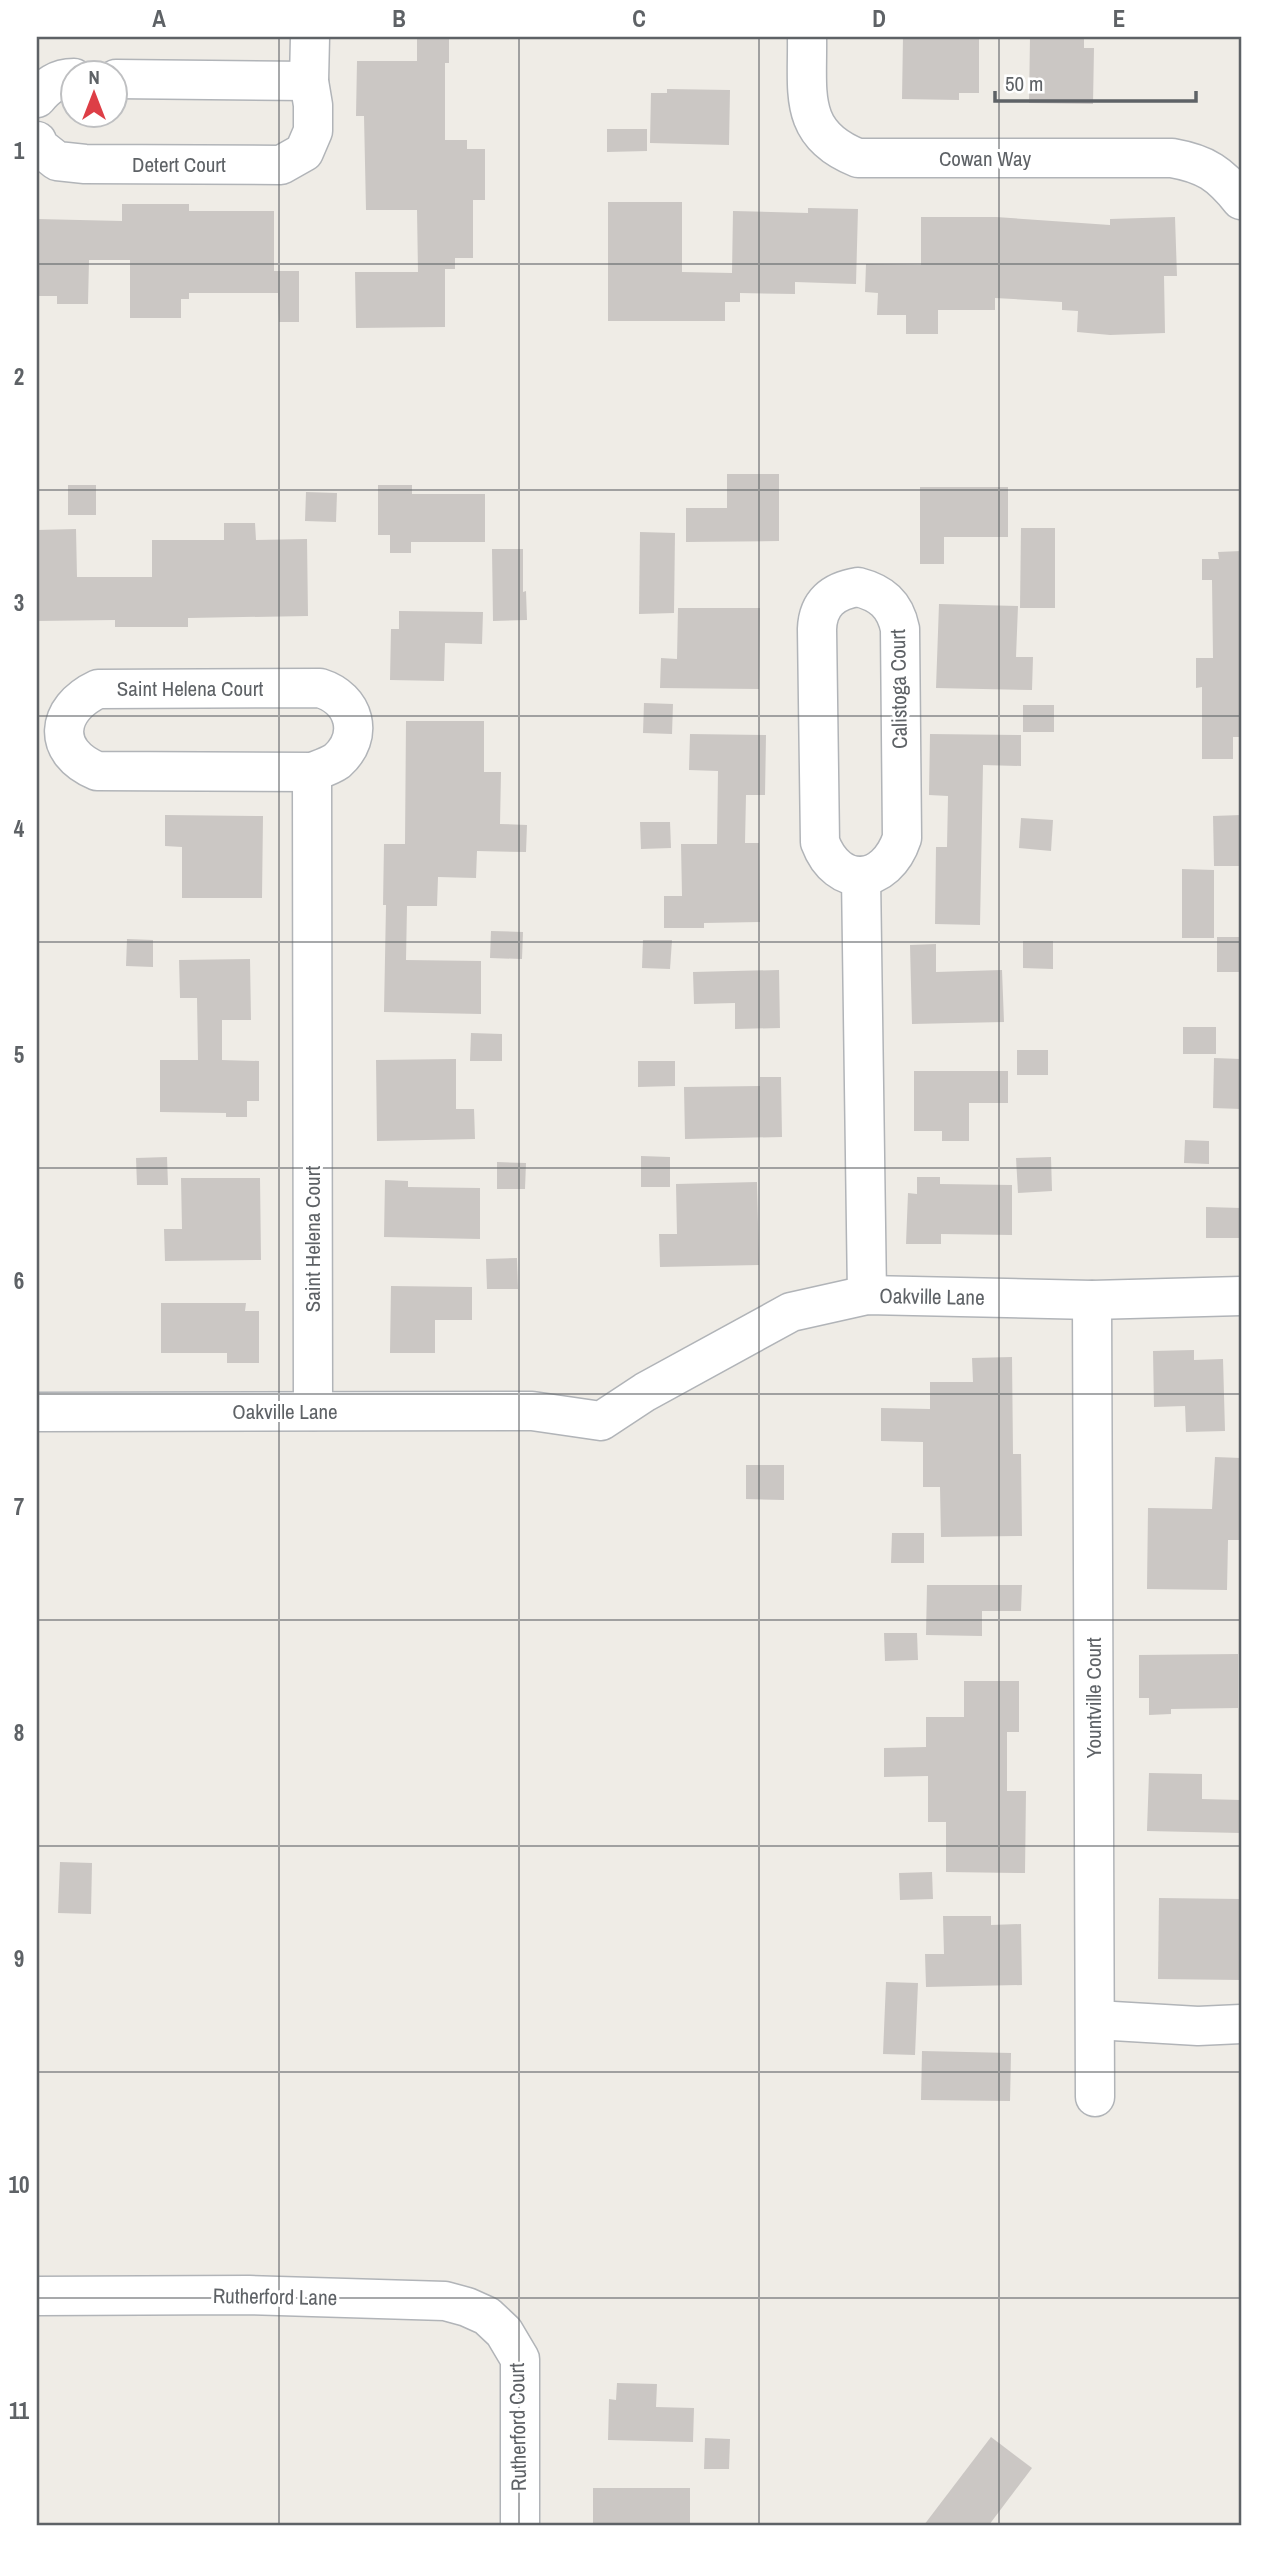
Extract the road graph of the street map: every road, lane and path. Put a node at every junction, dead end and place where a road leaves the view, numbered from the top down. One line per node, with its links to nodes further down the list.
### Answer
1 (310, 37): 5 (street)
2 (807, 37): 8 (street, Cowan Way)
3 (130, 79): 5 (street)
4 (60, 80): 6 (street)
5 (309, 81): 7 (street, Detert Court)
6 (37, 98)
7 (37, 141)
8 (1241, 200)
9 (312, 772): 9 (street, Saint Helena Court); 15 (street, Saint Helena Court)
10 (861, 876): 10 (street, Calistoga Court); 11 (street)
11 (867, 1295): 13 (street, Oakville Lane); 15 (street, Oakville Lane)
12 (1241, 1296): 13 (street, Oakville Lane)
13 (1091, 1300): 16 (street, Yountville Court)
14 (37, 1412): 15 (street, Oakville Lane)
15 (313, 1412)
16 (1096, 2020): 17 (street); 18 (street, Yountville Court)
17 (1241, 2024)
18 (1095, 2096)
19 (37, 2295): 20 (street, Rutherford Lane)
20 (504, 2332): 21 (street, Rutherford Court)
21 (520, 2525)

